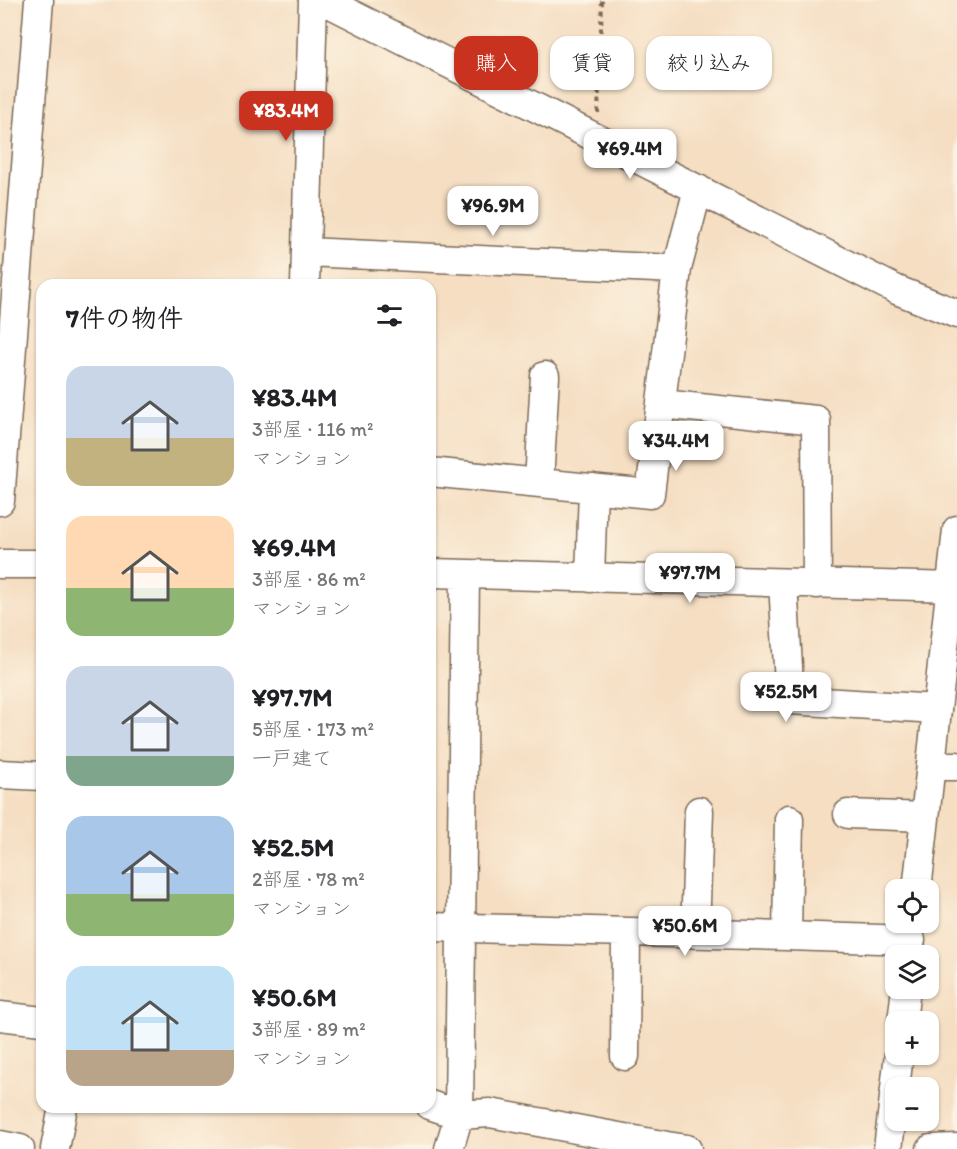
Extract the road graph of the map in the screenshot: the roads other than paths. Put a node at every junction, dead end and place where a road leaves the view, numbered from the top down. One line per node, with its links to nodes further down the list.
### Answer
1 (39, 0): 14 (street)
2 (313, 0): 5 (street)
3 (324, 0): 4 (street)
4 (698, 189): 6 (street); 8 (street)
5 (306, 252): 6 (street); 7 (street)
6 (677, 269): 10 (street)
7 (305, 279)
8 (957, 314)
9 (545, 376): 12 (street)
10 (661, 404): 13 (street); 22 (street)
11 (436, 473): 12 (street)
12 (539, 483): 13 (street)
13 (593, 488): 20 (street)
14 (0, 501)
15 (957, 530): 23 (street)
16 (0, 564): 17 (street)
17 (36, 564)
18 (436, 573): 19 (street)
19 (465, 575): 20 (street); 34 (street)
20 (590, 578): 21 (street)
21 (783, 583): 22 (street); 24 (street)
22 (817, 584): 23 (street)
23 (954, 587): 24 (street)
24 (937, 709): 25 (street)
25 (944, 766): 30 (street)
26 (0, 774): 27 (street)
27 (36, 776)
28 (699, 811): 36 (street)
29 (848, 814): 30 (street)
30 (925, 817): 32 (street)
31 (789, 819): 37 (street)
32 (918, 879)
33 (436, 927): 34 (street)
34 (461, 928): 35 (street); 45 (street)
35 (626, 932): 36 (street); 41 (street)
36 (694, 934): 37 (street)
37 (787, 936): 38 (street)
38 (911, 939)
39 (0, 1016): 40 (street)
40 (36, 1020)
41 (626, 1056)
42 (898, 1065): 52 (street)
43 (436, 1107): 45 (street)
44 (62, 1113): 49 (street)
45 (459, 1115): 50 (street); 51 (street)
46 (0, 1145): 48 (street)
47 (957, 1148): 53 (street)
48 (20, 1149)
49 (55, 1149)
50 (449, 1149)
51 (687, 1149)
52 (888, 1149)
53 (932, 1149)

